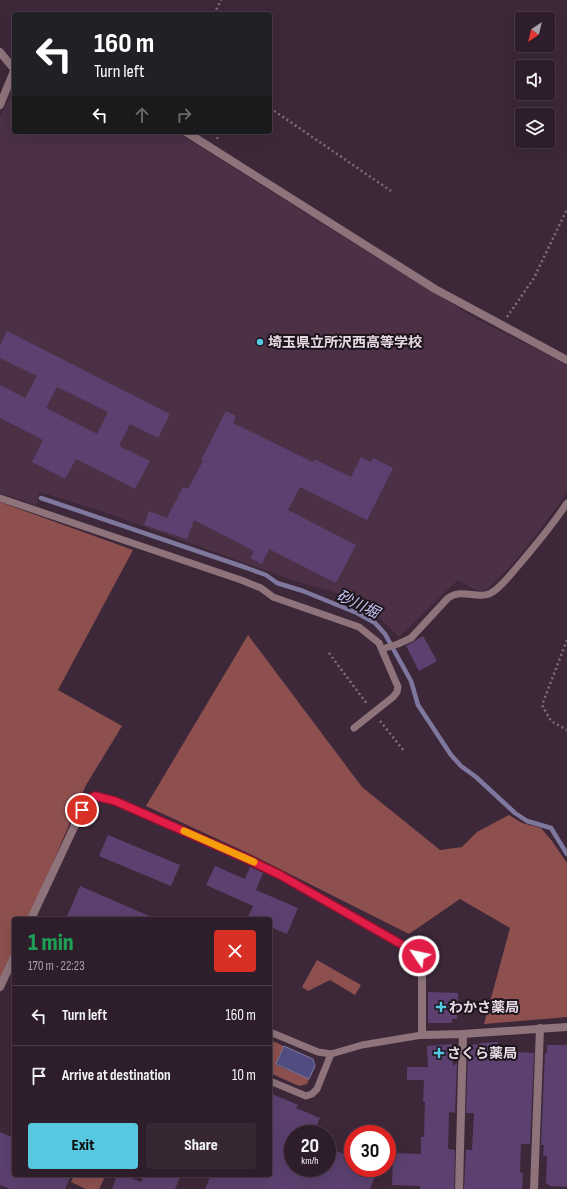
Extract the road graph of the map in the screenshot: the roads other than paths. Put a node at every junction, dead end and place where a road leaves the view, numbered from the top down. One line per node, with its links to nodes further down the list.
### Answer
1 (0, 52): 2 (street)
2 (12, 67)
3 (12, 75): 4 (street)
4 (0, 105)
5 (189, 134): 6 (street)
6 (567, 360)
7 (0, 498): 9 (lane)
8 (567, 504): 9 (lane)
9 (384, 649): 10 (lane)
10 (354, 728)
11 (32, 917): 18 (street)
12 (12, 961): 13 (street)
13 (0, 987)
14 (567, 1027): 15 (street)
15 (540, 1028): 17 (street); 22 (street)
16 (272, 1033): 19 (lane)
17 (463, 1034): 18 (street); 21 (street)
18 (422, 1035): 19 (lane)
19 (331, 1054): 20 (lane)
20 (272, 1083)
21 (459, 1189)
22 (534, 1189)

